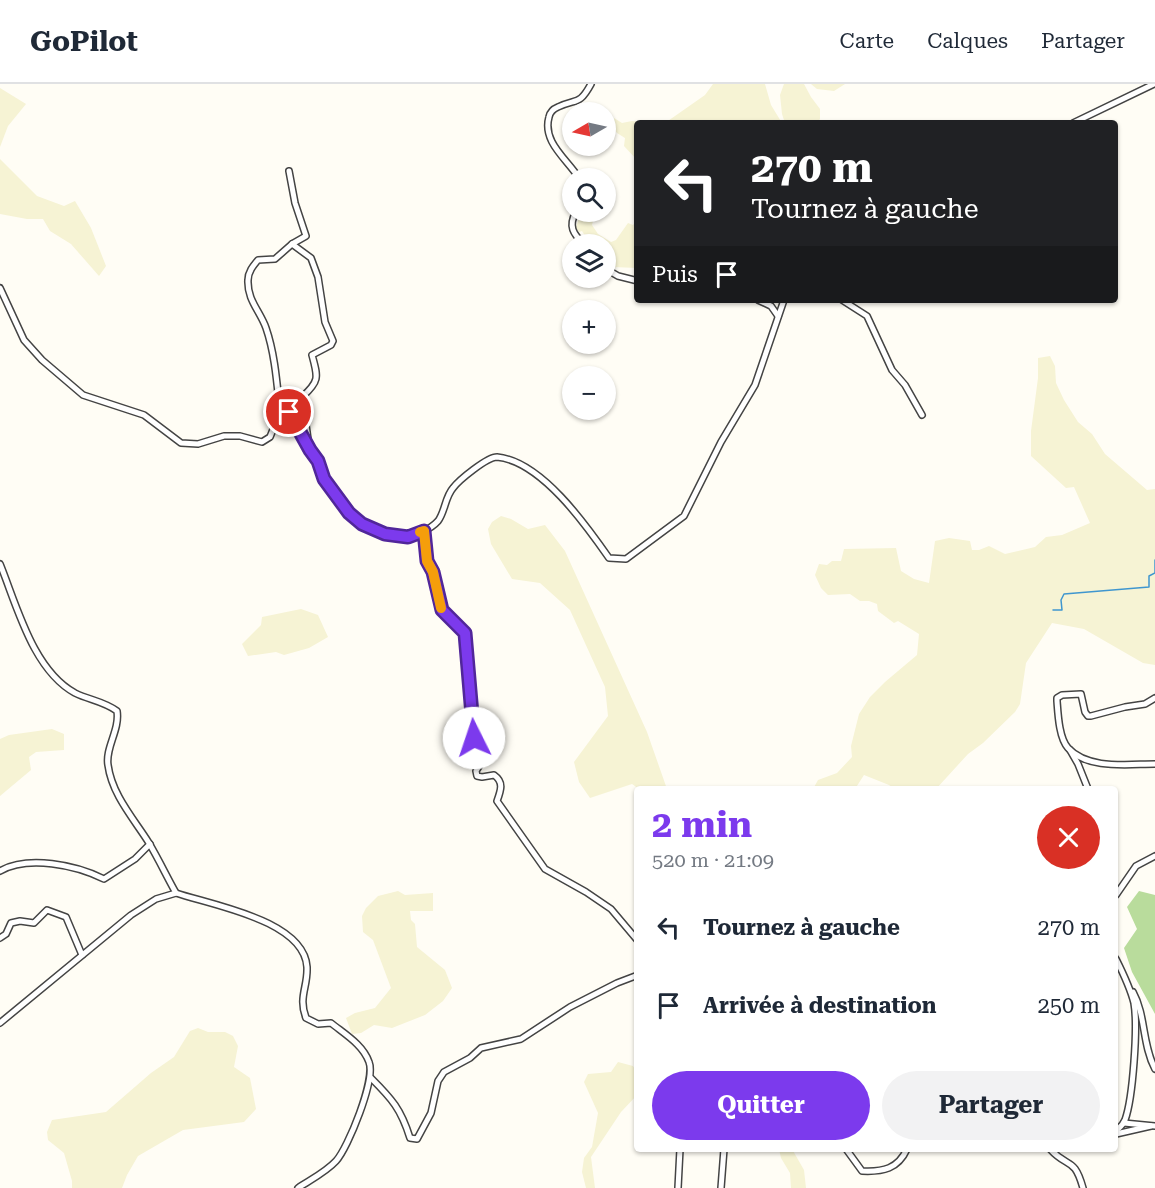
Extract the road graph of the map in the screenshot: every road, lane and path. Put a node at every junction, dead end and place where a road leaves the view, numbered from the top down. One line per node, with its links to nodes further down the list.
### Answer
1 (591, 84): 4 (street)
2 (1154, 84): 3 (street)
3 (1078, 120)
4 (571, 168)
5 (289, 171): 6 (street)
6 (292, 244): 14 (street); 16 (street)
7 (616, 275): 8 (street)
8 (634, 280)
9 (0, 288): 14 (street)
10 (764, 303): 13 (street)
11 (783, 303): 13 (street)
12 (847, 303): 15 (street)
13 (778, 316): 17 (street)
14 (280, 412): 16 (street)
15 (922, 415)
16 (310, 450): 17 (street)
17 (424, 531): 28 (street)
18 (0, 564): 23 (street)
19 (1155, 698): 20 (street)
20 (1069, 748): 21 (street); 22 (street)
21 (1155, 764)
22 (1087, 786)
23 (150, 844): 25 (street); 27 (street)
24 (1155, 856): 26 (street)
25 (0, 871)
26 (1118, 892)
27 (176, 893): 30 (street); 36 (street)
28 (634, 936)
29 (0, 938): 30 (street)
30 (82, 955): 34 (street)
31 (1118, 963): 33 (street)
32 (634, 976): 36 (street)
33 (1126, 980): 35 (street); 37 (street)
34 (0, 1023)
35 (1155, 1069)
36 (371, 1078): 46 (street)
37 (1124, 1123): 38 (street); 39 (street)
38 (1153, 1126): 40 (street)
39 (1118, 1130)
40 (1118, 1132)
41 (680, 1152): 47 (street)
42 (724, 1152): 48 (street)
43 (848, 1152): 44 (street)
44 (905, 1152)
45 (1053, 1152): 49 (street)
46 (298, 1188)
47 (678, 1188)
48 (721, 1188)
49 (1083, 1188)

